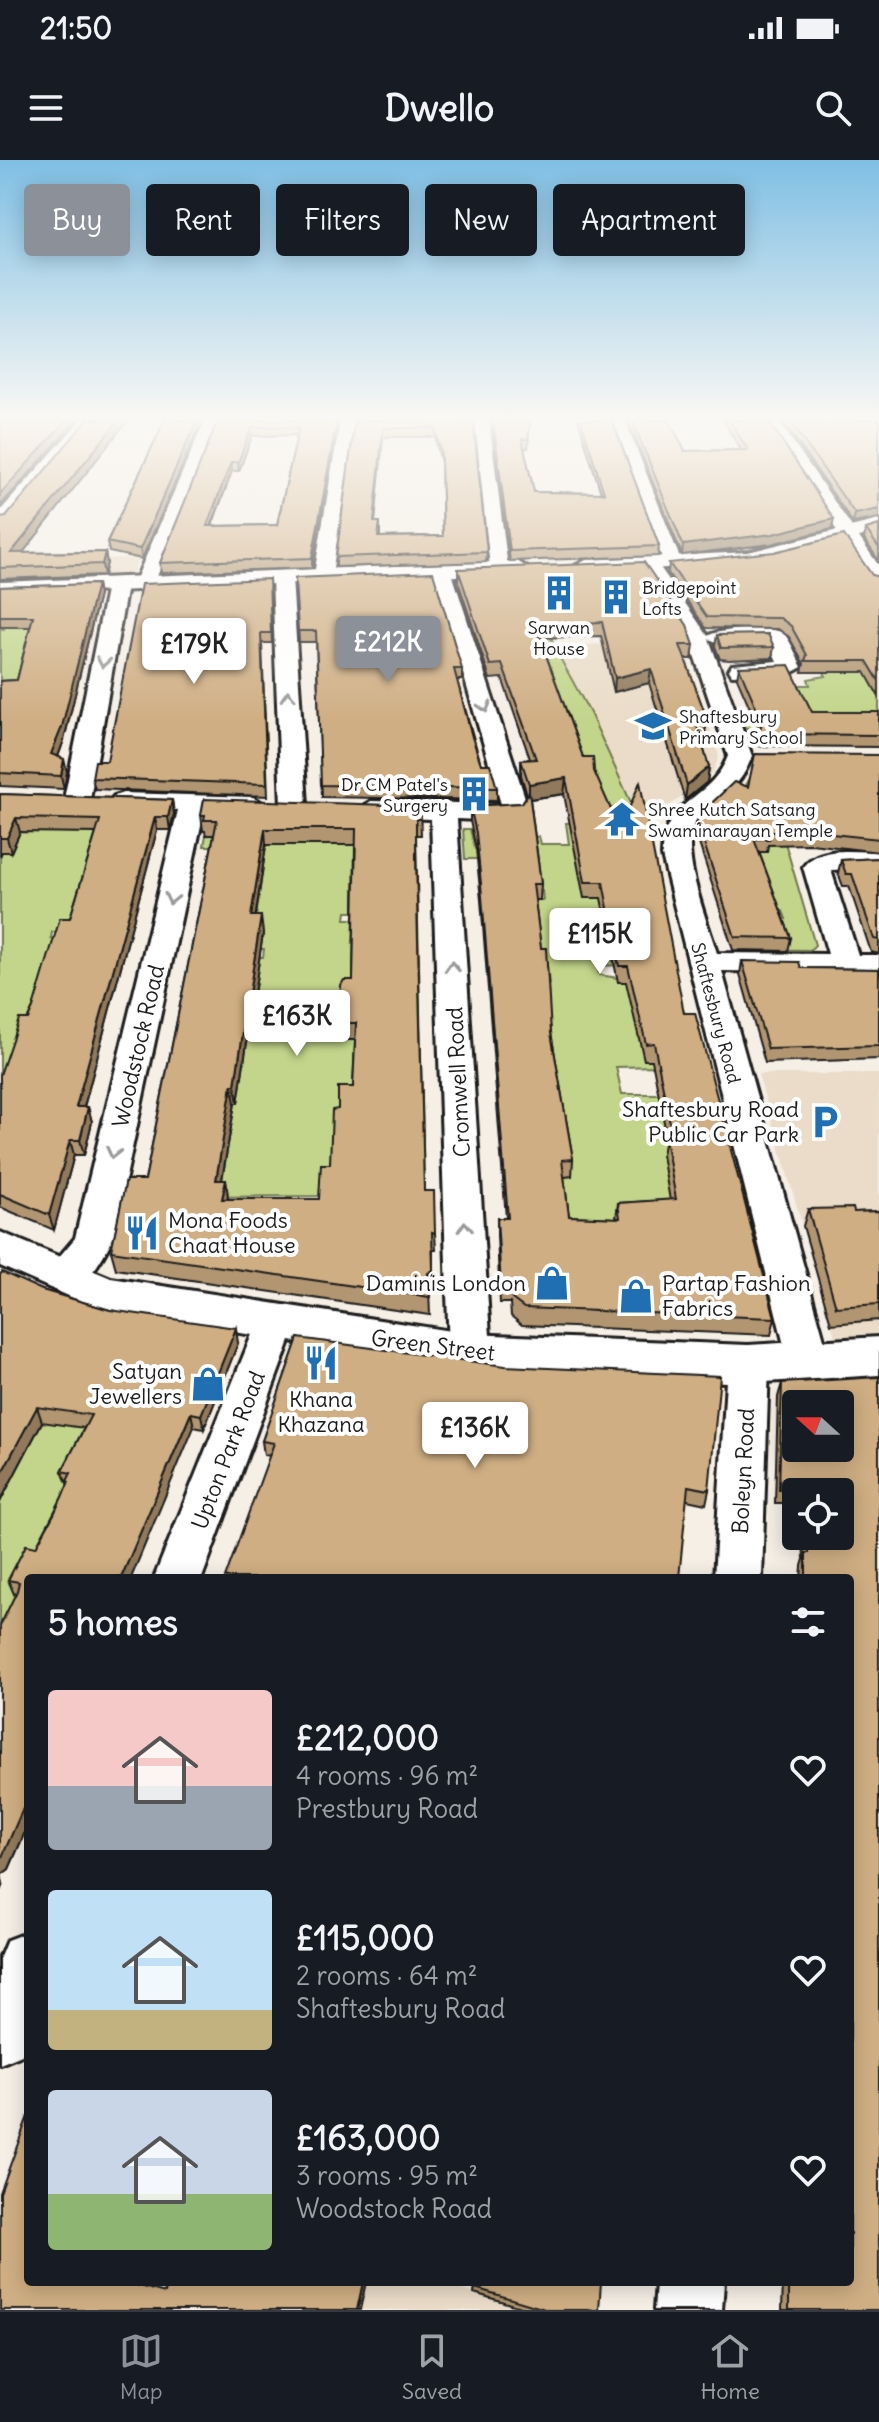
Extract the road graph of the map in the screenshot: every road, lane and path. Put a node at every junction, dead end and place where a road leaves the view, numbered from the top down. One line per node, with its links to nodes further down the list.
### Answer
1 (170, 520): 15 (street)
2 (331, 520): 12 (street)
3 (494, 520): 10 (street)
4 (657, 520): 8 (street)
5 (839, 520): 7 (street)
6 (879, 527): 7 (main road)
7 (847, 532): 8 (main road); 14 (street)
8 (673, 563): 9 (main road)
9 (648, 564): 10 (main road); 18 (street, Shaftesbury Road)
10 (499, 568): 11 (main road)
11 (442, 570): 12 (main road); 24 (street, one-way to 24)
12 (323, 575): 13 (main road)
13 (282, 578): 15 (main road); 22 (street, one-way to 13)
14 (879, 580)
15 (144, 584): 16 (main road)
16 (117, 586): 17 (main road); 21 (street, one-way to 21)
17 (0, 589)
18 (698, 637): 19 (street, Shaftesbury Road); 19 (street)
19 (709, 670): 26 (street, Shaftesbury Road)
20 (45, 798): 21 (street)
21 (77, 799): 22 (street)
22 (193, 803): 30 (street, Woodstock Road, one-way to 30)
23 (341, 807): 24 (street)
24 (444, 812): 32 (street, Cromwell Road, one-way to 24)
25 (879, 860): 27 (street)
26 (703, 962): 27 (street); 34 (street, Shaftesbury Road)
27 (845, 963): 28 (street)
28 (879, 964)
29 (4, 1254): 30 (main road, Green Street)
30 (62, 1277): 31 (main road, Green Street)
31 (277, 1322): 32 (main road, Green Street); 36 (street, Upton Park Road)
32 (470, 1352): 35 (main road, Green Street)
33 (879, 1356): 34 (main road, Green Street)
34 (809, 1361): 35 (main road, Green Street)
35 (748, 1364): 37 (street, Boleyn Road)
36 (180, 1574)
37 (738, 1574)
38 (24, 1971): 39 (street)
39 (0, 2033)
40 (690, 2286): 41 (street)
41 (688, 2310)

